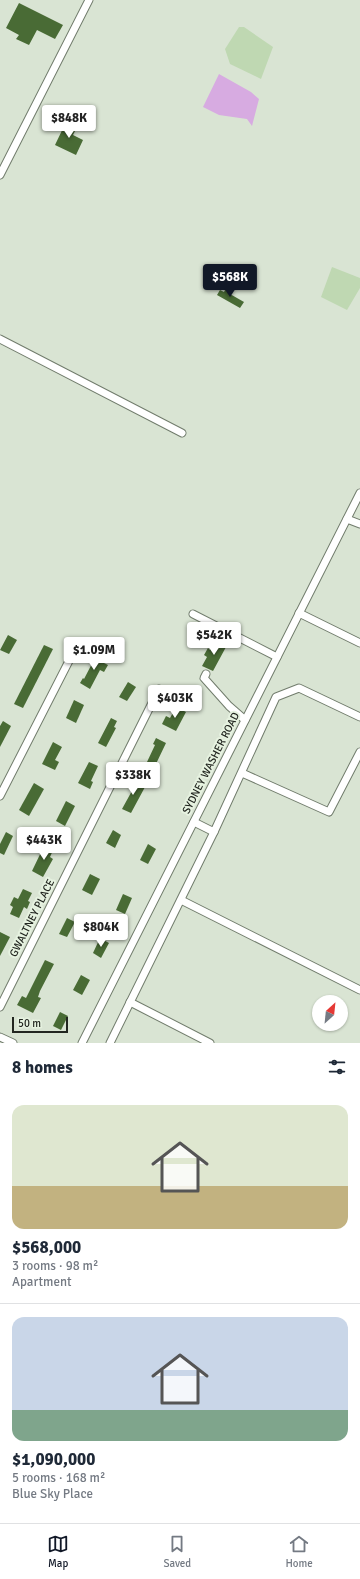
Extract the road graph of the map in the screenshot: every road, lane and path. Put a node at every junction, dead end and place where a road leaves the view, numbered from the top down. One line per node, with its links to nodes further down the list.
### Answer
1 (89, 0): 2 (street)
2 (0, 176)
3 (0, 339): 4 (street)
4 (182, 433)
5 (360, 493): 6 (street, SYDNEY WASHER ROAD)
6 (347, 519): 7 (street); 8 (street, SYDNEY WASHER ROAD)
7 (360, 524)
8 (300, 612): 10 (street); 11 (street, SYDNEY WASHER ROAD)
9 (192, 614): 11 (street)
10 (360, 643)
11 (277, 657): 16 (street, SYDNEY WASHER ROAD)
12 (70, 659): 19 (street)
13 (206, 674): 16 (street)
14 (159, 689): 25 (street, GWALTNEY PLACE)
15 (360, 717): 18 (street)
16 (245, 720): 20 (street, SYDNEY WASHER ROAD)
17 (360, 752): 18 (street)
18 (242, 773): 21 (street)
19 (0, 796)
20 (194, 822): 21 (street); 28 (street, SYDNEY WASHER ROAD)
21 (214, 832): 22 (street)
22 (181, 900): 23 (street); 24 (street)
23 (360, 990)
24 (130, 1002): 29 (street); 30 (street)
25 (0, 1007)
26 (0, 1037): 27 (street)
27 (13, 1043)
28 (82, 1043)
29 (110, 1043)
30 (210, 1043)

